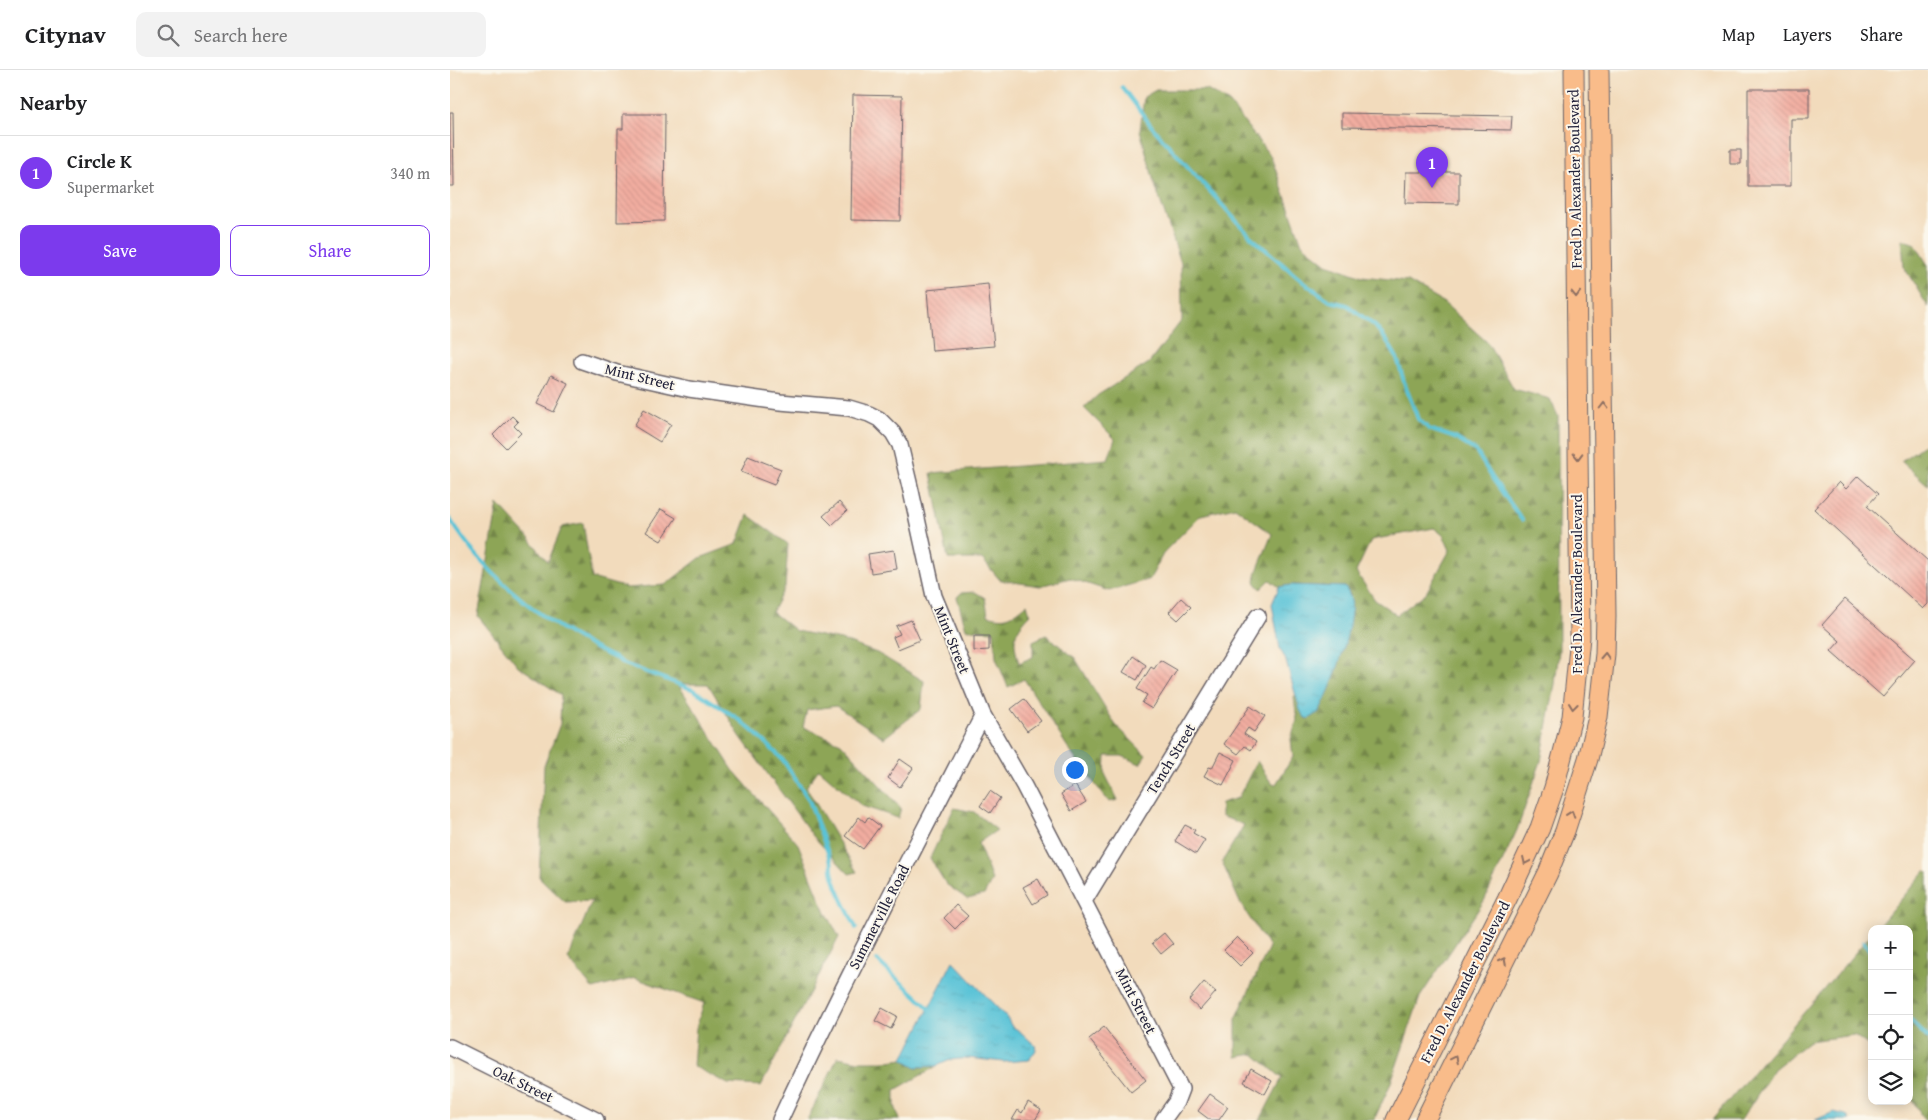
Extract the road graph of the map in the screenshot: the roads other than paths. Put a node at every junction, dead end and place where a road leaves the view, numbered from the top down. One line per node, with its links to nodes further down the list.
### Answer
1 (1574, 70): 7 (main road, Fred D. Alexander Boulevard, one-way to 7)
2 (1599, 70): 8 (main road, Fred D. Alexander Boulevard, one-way to 2)
3 (582, 362): 5 (street, Mint Street)
4 (1258, 616): 6 (street, Tench Street)
5 (982, 715): 6 (street, Mint Street); 11 (street, Summerville Road)
6 (1084, 901): 12 (street, Mint Street)
7 (1458, 994): 8 (main road); 13 (main road, Fred D. Alexander Boulevard)
8 (1482, 1005): 14 (main road, Fred D. Alexander Boulevard, one-way to 8)
9 (450, 1048): 10 (street, Oak Street)
10 (596, 1120)
11 (780, 1120)
12 (1163, 1120)
13 (1396, 1120)
14 (1425, 1120)

